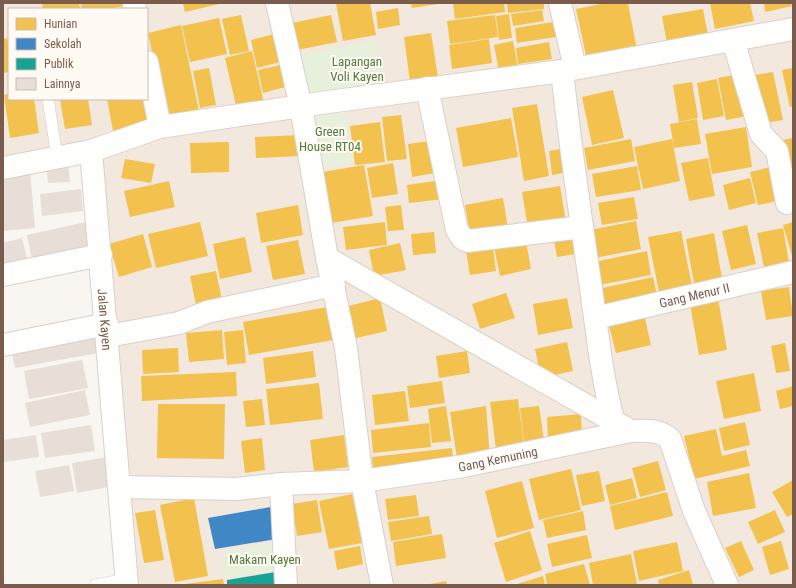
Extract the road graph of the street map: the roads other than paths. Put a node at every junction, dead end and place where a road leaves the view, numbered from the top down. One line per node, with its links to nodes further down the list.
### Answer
1 (277, 3): 9 (street)
2 (560, 3): 6 (street)
3 (793, 29): 4 (street)
4 (733, 40): 6 (street); 14 (street)
5 (148, 67): 10 (street)
6 (568, 69): 7 (street); 15 (street)
7 (427, 88): 9 (street); 15 (street)
8 (48, 100): 12 (lane)
9 (301, 107): 10 (street); 17 (street)
10 (160, 127): 11 (street)
11 (92, 151): 12 (street); 16 (street, Jalan Kayen)
12 (57, 158): 13 (street)
13 (3, 168)
14 (788, 203)
15 (582, 226): 21 (street)
16 (101, 255): 19 (street); 22 (street, Jalan Kayen)
17 (327, 258): 20 (street); 24 (street)
18 (793, 272): 21 (street, Gang Menur II)
19 (3, 275)
20 (334, 285): 22 (street); 25 (street)
21 (595, 318): 24 (street)
22 (107, 330): 23 (street); 27 (street, Jalan Kayen)
23 (3, 345)
24 (622, 425): 25 (street, Gang Kemuning); 32 (street, Gang Kemuning)
25 (362, 481): 26 (street, Gang Kemuning); 31 (street)
26 (280, 484): 27 (street, Gang Kemuning); 30 (street)
27 (119, 487): 28 (street, Jalan Kayen)
28 (127, 582): 29 (lane)
29 (95, 585)
30 (286, 585)
31 (382, 585)
32 (728, 585)

